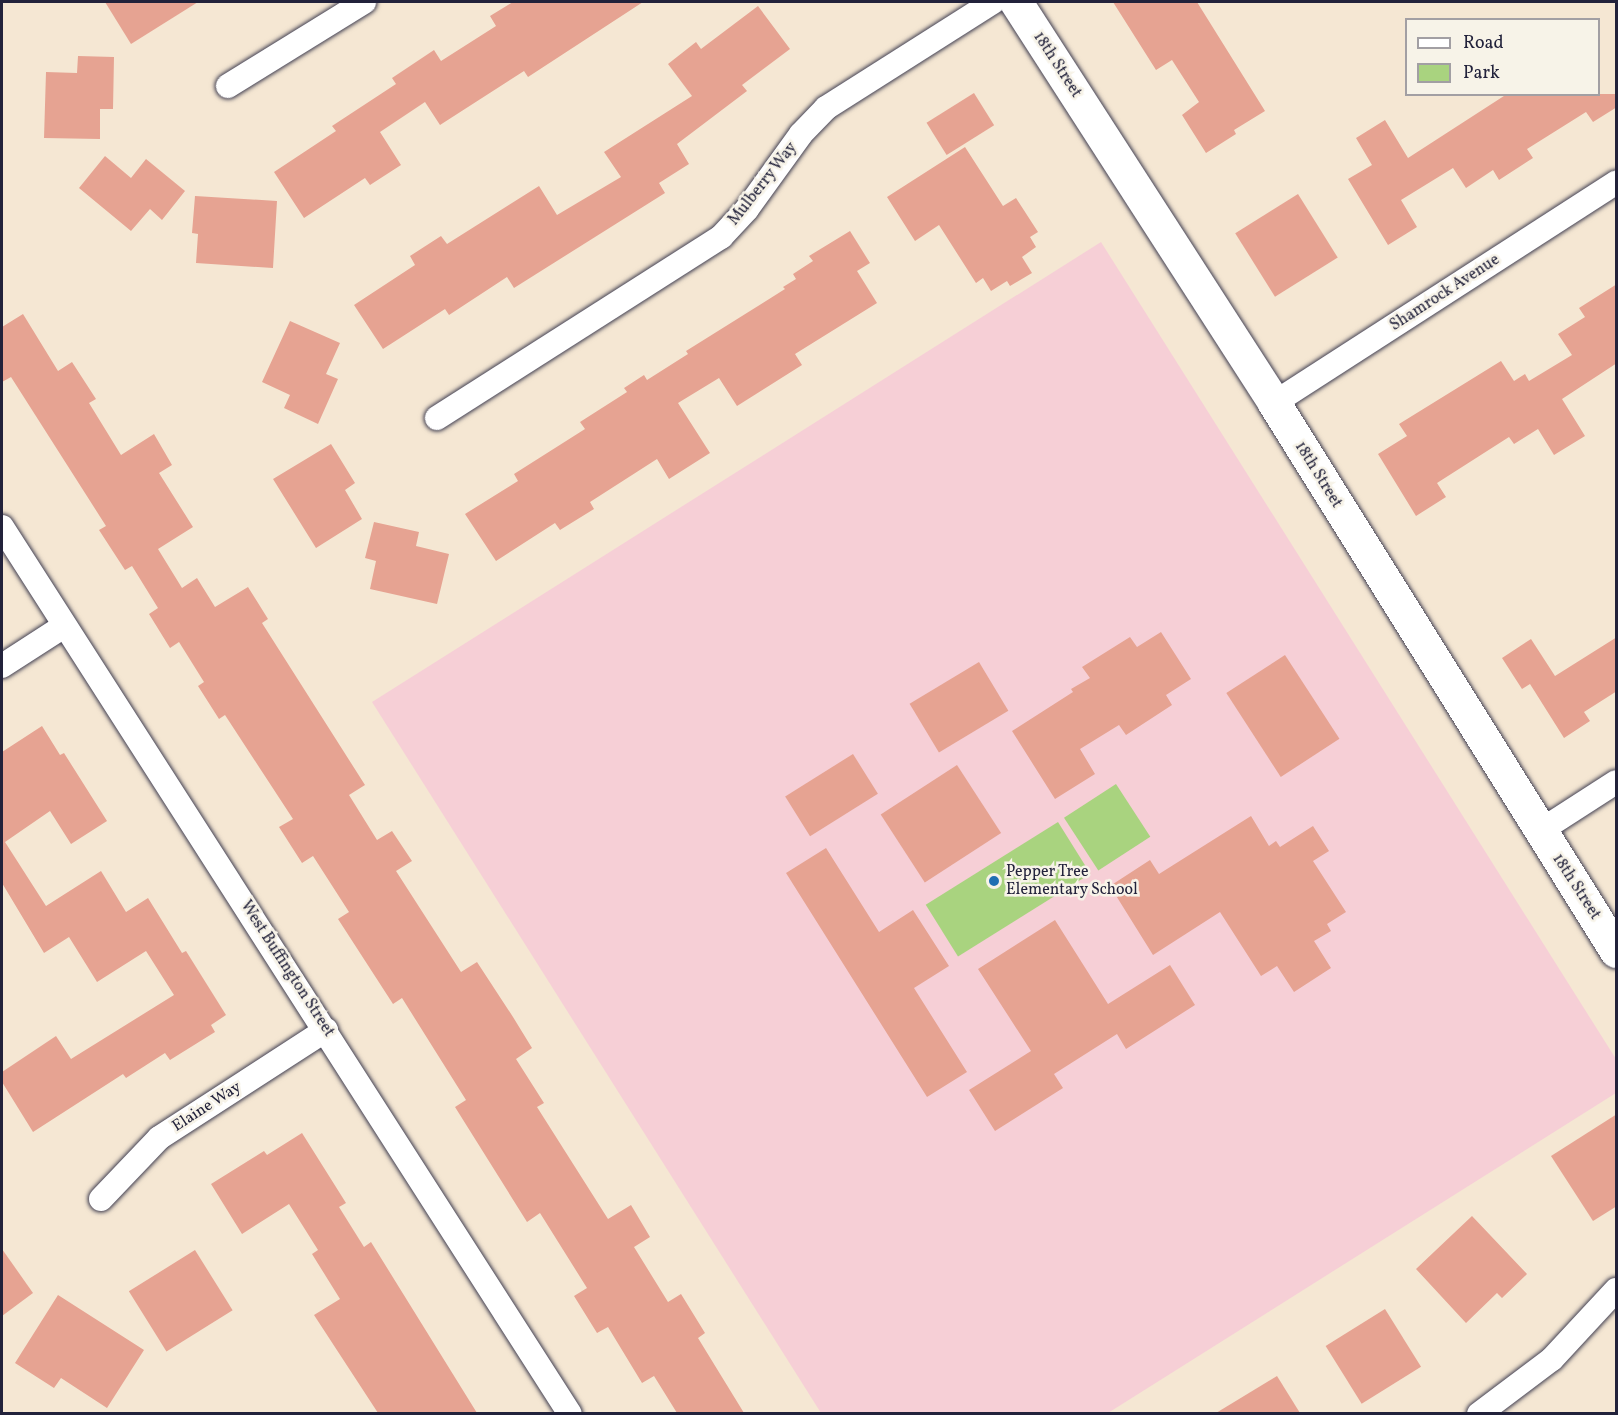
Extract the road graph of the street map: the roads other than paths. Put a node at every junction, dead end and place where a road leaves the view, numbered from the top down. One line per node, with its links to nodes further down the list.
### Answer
1 (364, 2): 4 (street)
2 (993, 2): 7 (street, Mulberry Way)
3 (1016, 2): 6 (main road, 18th Street)
4 (228, 86)
5 (1617, 183): 6 (street, Shamrock Avenue)
6 (1274, 403): 12 (main road, 18th Street)
7 (438, 418)
8 (2, 527): 9 (street, West Buffington Street)
9 (64, 626): 10 (street); 14 (street, West Buffington Street)
10 (2, 666)
11 (1617, 782): 12 (street)
12 (1540, 831): 13 (main road, 18th Street)
13 (1617, 951)
14 (326, 1030): 15 (street, Elaine Way); 17 (street, West Buffington Street)
15 (101, 1199)
16 (1617, 1290): 18 (street)
17 (570, 1413)
18 (1479, 1413)

